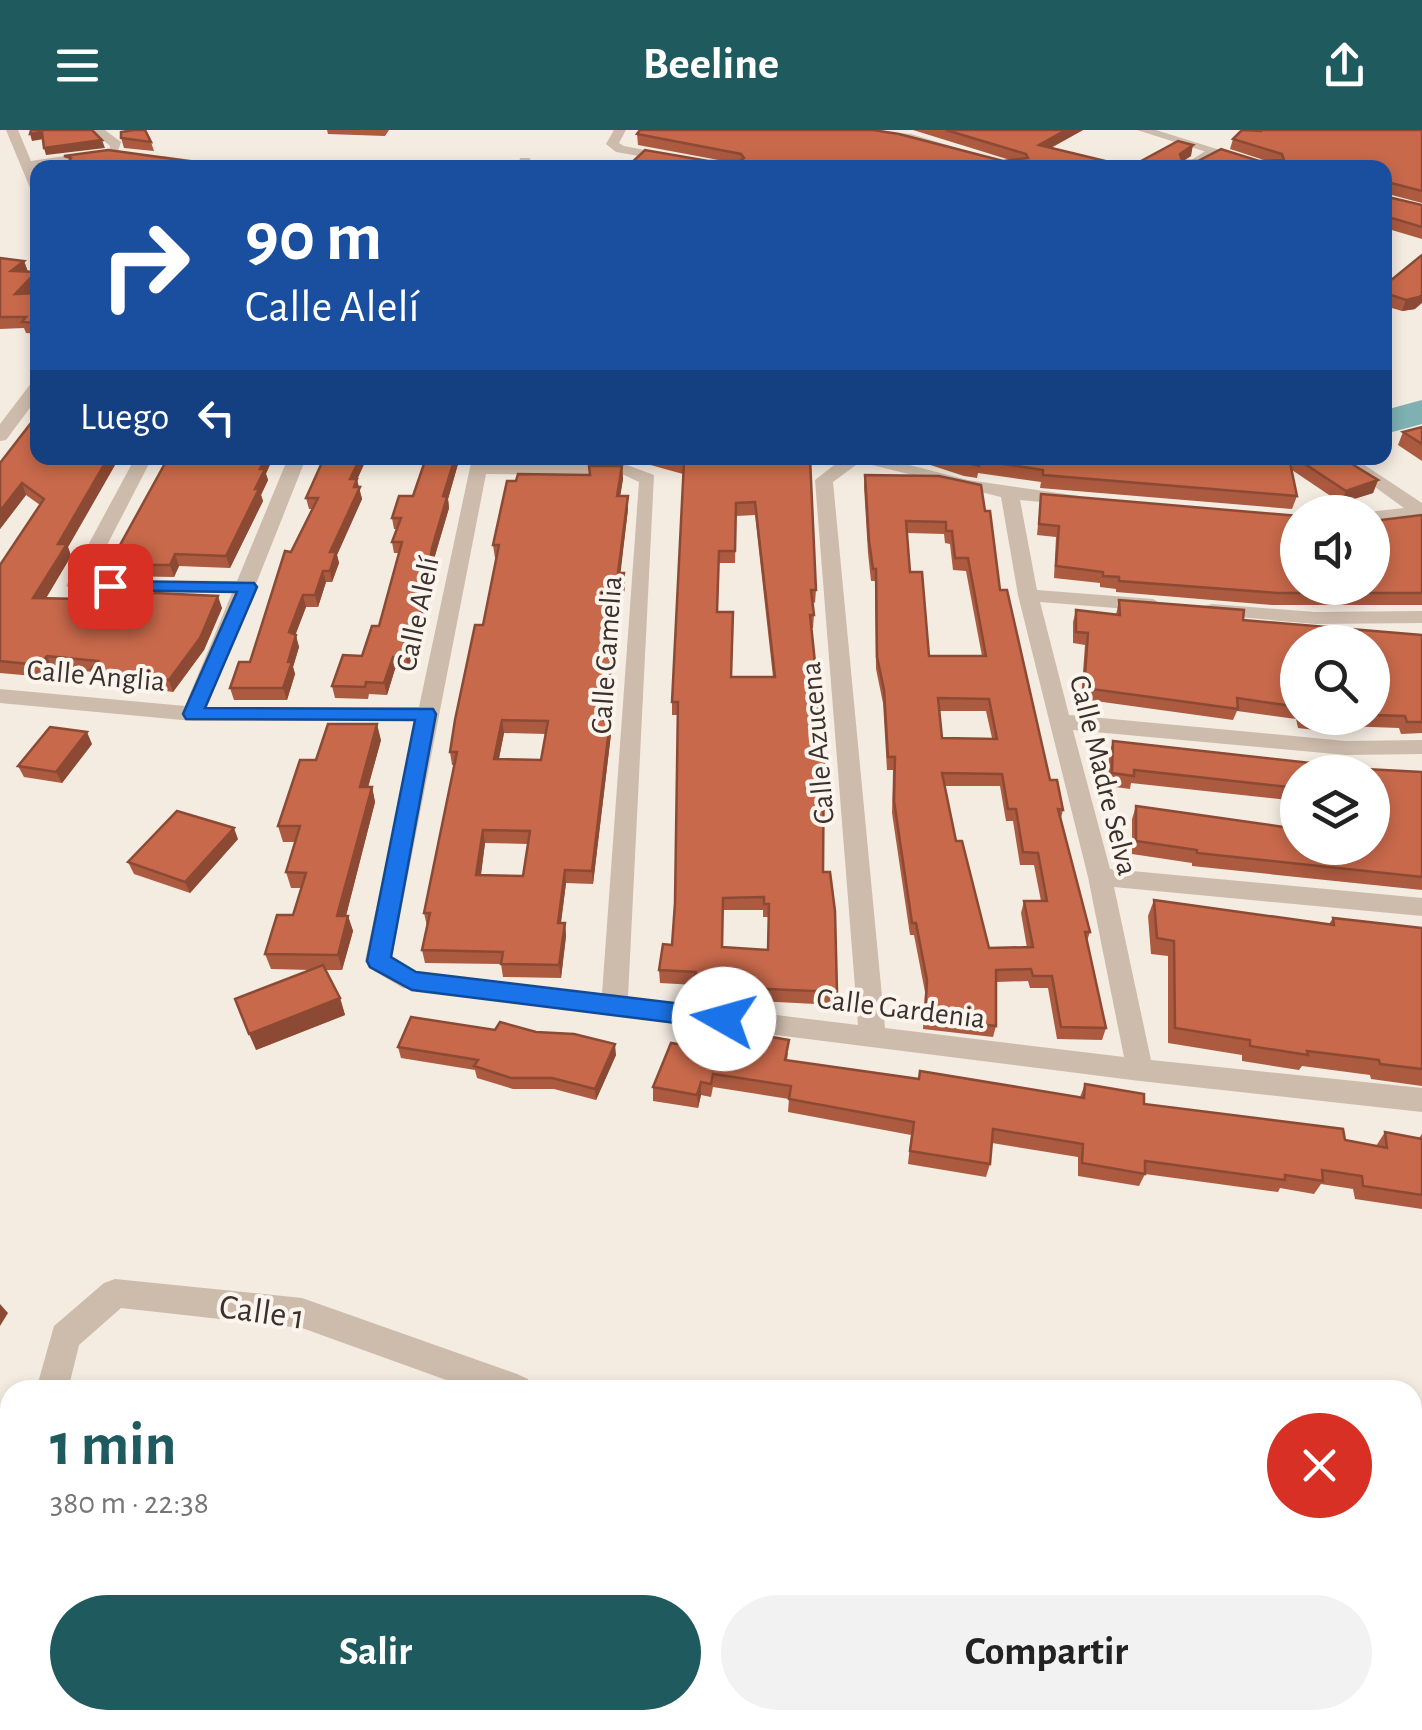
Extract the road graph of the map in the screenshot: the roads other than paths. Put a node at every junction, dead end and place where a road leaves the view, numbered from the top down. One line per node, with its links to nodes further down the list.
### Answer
1 (12, 130): 16 (street)
2 (96, 130): 7 (street)
3 (620, 130): 12 (street)
4 (862, 130): 13 (street)
5 (1143, 130): 6 (street)
6 (1214, 151): 14 (street); 15 (street)
7 (112, 154): 8 (street); 10 (street)
8 (130, 156)
9 (149, 158): 11 (street)
10 (67, 160)
11 (164, 160)
12 (686, 160)
13 (989, 160)
14 (1199, 160)
15 (1245, 160)
16 (30, 165)
17 (30, 396): 18 (street)
18 (0, 436)
19 (139, 465): 30 (street)
20 (295, 465): 30 (street)
21 (480, 465): 35 (street, Calle Alelí)
22 (522, 465): 41 (street, Calle Camelia)
23 (844, 465): 42 (street, Calle Azucena)
24 (887, 465): 26 (street)
25 (1354, 465): 28 (street)
26 (1010, 494): 27 (street); 31 (street, Calle Madre Selva)
27 (1087, 501)
28 (1422, 511): 29 (street)
29 (1390, 515)
30 (248, 587): 34 (street)
31 (1028, 595): 32 (street); 36 (street, Calle Madre Selva)
32 (1422, 617)
33 (0, 696): 34 (street, Calle Anglia)
34 (193, 714): 35 (street, Calle Anglia)
35 (426, 714): 40 (street, Calle Alelí)
36 (1058, 721): 37 (street); 38 (street, Calle Madre Selva)
37 (1422, 746)
38 (1100, 877): 39 (street); 43 (street, Calle Madre Selva)
39 (1422, 907)
40 (378, 961): 41 (street, Calle Gardenia)
41 (614, 1005): 42 (street, Calle Gardenia)
42 (872, 1038): 43 (street, Calle Gardenia)
43 (1140, 1070): 44 (street, Calle Gardenia)
44 (1422, 1100)
45 (54, 1380): 46 (street, Calle 1)
46 (489, 1380)

